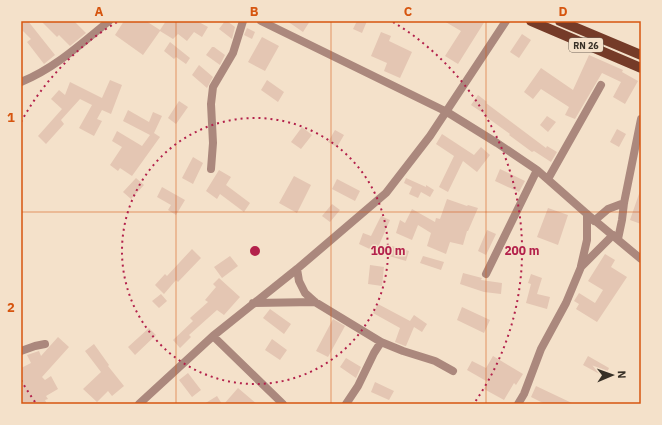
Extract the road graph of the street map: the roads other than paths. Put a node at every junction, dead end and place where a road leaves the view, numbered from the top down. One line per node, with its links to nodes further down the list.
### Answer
1 (109, 21): 9 (street)
2 (243, 21): 13 (street)
3 (261, 21): 11 (street)
4 (506, 21): 11 (street)
5 (531, 21): 8 (main road, RN 26)
6 (560, 21): 7 (main road, RN 26)
7 (641, 55)
8 (641, 68)
9 (21, 82)
10 (601, 85): 15 (street)
11 (447, 112): 14 (street); 22 (street)
12 (641, 119): 16 (street)
13 (211, 169)
14 (537, 170): 15 (street); 23 (street)
15 (548, 179): 17 (street)
16 (624, 203): 18 (street); 19 (street)
17 (587, 214): 18 (street); 21 (street)
18 (594, 221): 19 (street)
19 (616, 237): 20 (street); 21 (street)
20 (641, 259)
21 (581, 267): 34 (street)
22 (297, 269): 24 (street); 25 (street)
23 (486, 274)
24 (315, 302): 25 (street); 27 (street)
25 (253, 303): 26 (street)
26 (213, 336): 31 (street); 32 (street)
27 (381, 342): 30 (street); 33 (street)
28 (45, 344): 29 (street)
29 (21, 350)
30 (453, 371)
31 (139, 404)
32 (283, 404)
33 (346, 404)
34 (518, 404)

